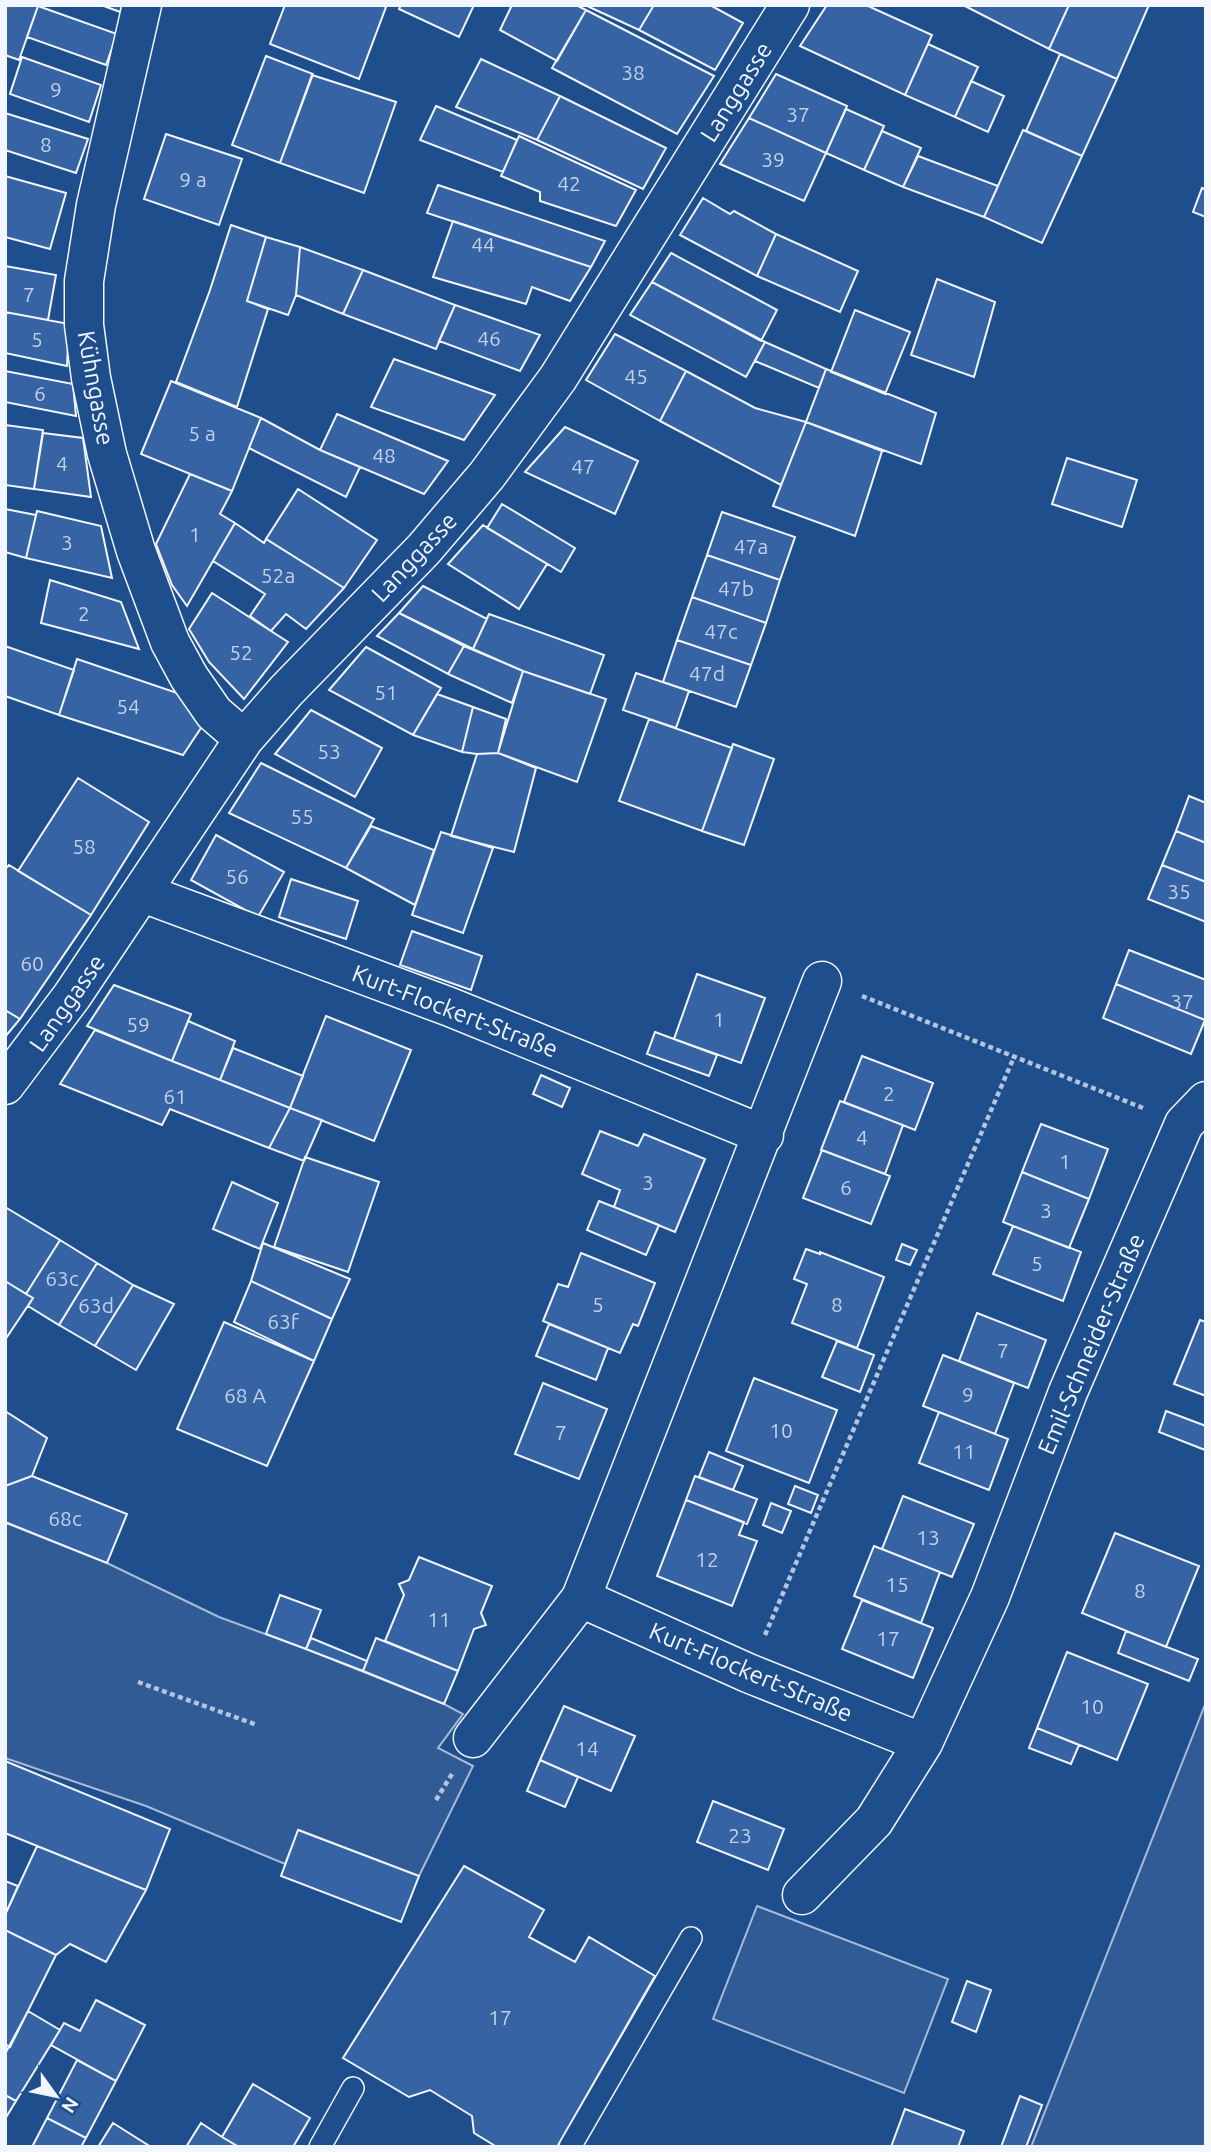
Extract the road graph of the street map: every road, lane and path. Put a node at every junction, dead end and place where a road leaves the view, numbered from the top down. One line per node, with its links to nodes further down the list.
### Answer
1 (142, 5): 3 (street, Kühngasse)
2 (790, 5): 3 (street, Langgasse)
3 (244, 739): 4 (street, Langgasse)
4 (143, 893): 7 (street, Langgasse); 9 (street, Kurt-Flockert-Straße)
5 (822, 981): 6 (path); 9 (street)
6 (1014, 1057): 8 (path); 11 (path)
7 (5, 1085)
8 (1195, 1113): 15 (street, Emil-Schneider-Straße)
9 (764, 1135): 10 (street)
10 (581, 1598): 11 (street, Kurt-Flockert-Straße); 14 (street)
11 (748, 1674): 15 (street, Kurt-Flockert-Straße)
12 (138, 1682): 13 (path)
13 (257, 1725)
14 (473, 1738)
15 (923, 1743): 16 (street, Emil-Schneider-Straße)
16 (802, 1895)
17 (691, 1938): 20 (lane)
18 (353, 2088): 19 (lane)
19 (320, 2147)
20 (570, 2147)

